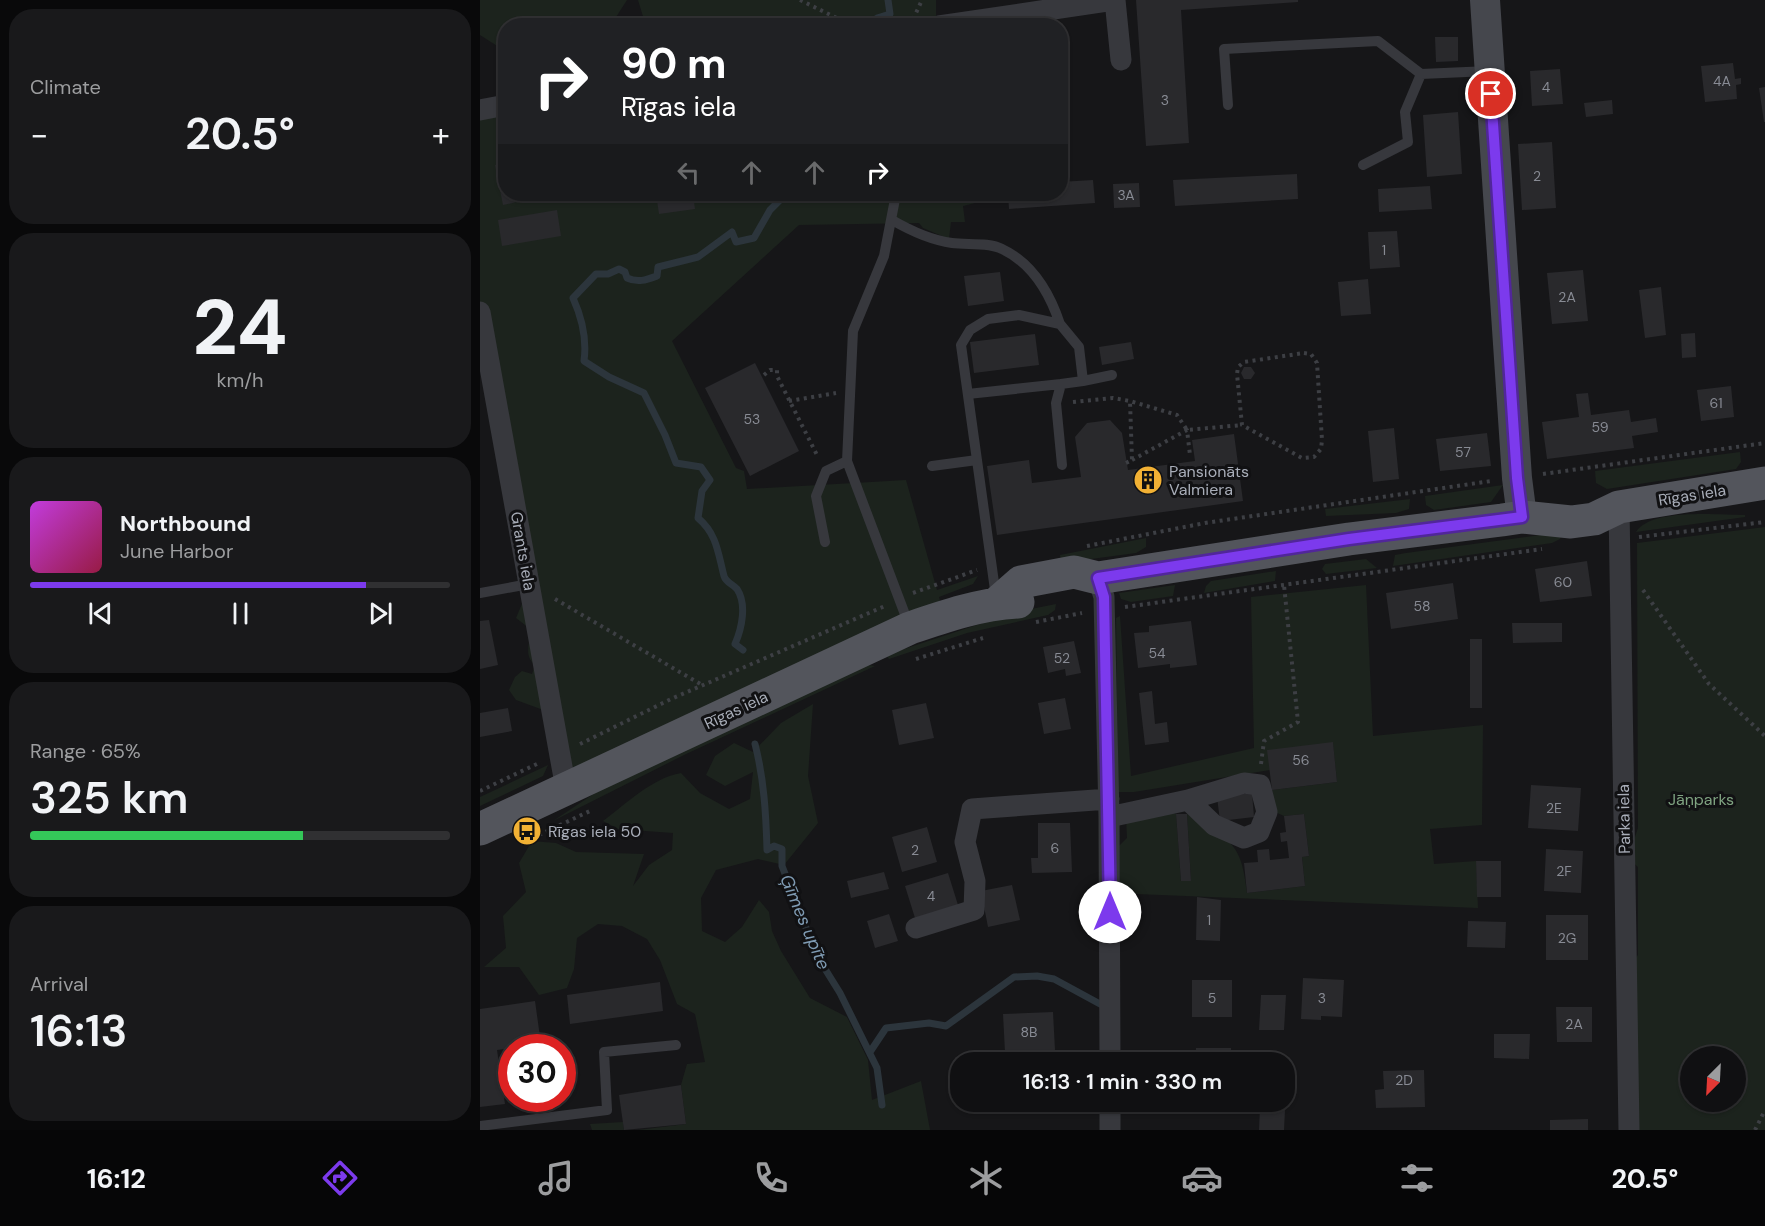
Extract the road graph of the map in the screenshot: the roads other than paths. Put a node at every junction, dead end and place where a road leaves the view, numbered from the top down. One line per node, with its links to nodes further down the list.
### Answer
1 (1114, 0): 3 (street); 4 (street)
2 (1485, 0): 5 (street)
3 (993, 18)
4 (1121, 60)
5 (1489, 71): 6 (lane); 25 (street)
6 (1421, 74): 7 (lane); 10 (lane)
7 (1228, 105)
8 (498, 107): 9 (street)
9 (480, 110)
10 (1363, 165)
11 (895, 201): 12 (lane)
12 (892, 220): 14 (lane); 20 (lane)
13 (480, 312): 28 (street, Grants iela)
14 (1060, 324): 16 (lane); 18 (lane)
15 (1112, 375): 16 (lane)
16 (1083, 381): 17 (lane)
17 (1061, 384): 18 (lane); 21 (lane)
18 (968, 394): 19 (lane)
19 (977, 460): 22 (lane); 31 (lane)
20 (847, 461): 26 (lane); 30 (lane)
21 (1062, 465)
22 (932, 466)
23 (1765, 483): 24 (main road, Rīgas iela)
24 (1619, 507): 25 (main road, Rīgas iela); 42 (street, Parka iela)
25 (1522, 517): 27 (main road, Rīgas iela)
26 (825, 542)
27 (1098, 578): 31 (main road, Rīgas iela); 34 (street)
28 (529, 584): 29 (lane); 32 (street, Grants iela)
29 (480, 593)
30 (900, 616): 31 (main road, Rīgas iela); 32 (main road, Rīgas iela)
31 (996, 619)
32 (566, 789): 35 (main road, Rīgas iela)
33 (1188, 800): 33 (street); 34 (street)
34 (1109, 808): 36 (street); 38 (street)
35 (480, 829)
36 (916, 927)
37 (676, 1045): 40 (lane)
38 (1110, 1052)
39 (1110, 1112): 41 (street)
40 (480, 1126)
41 (1110, 1130)
42 (1629, 1130)

